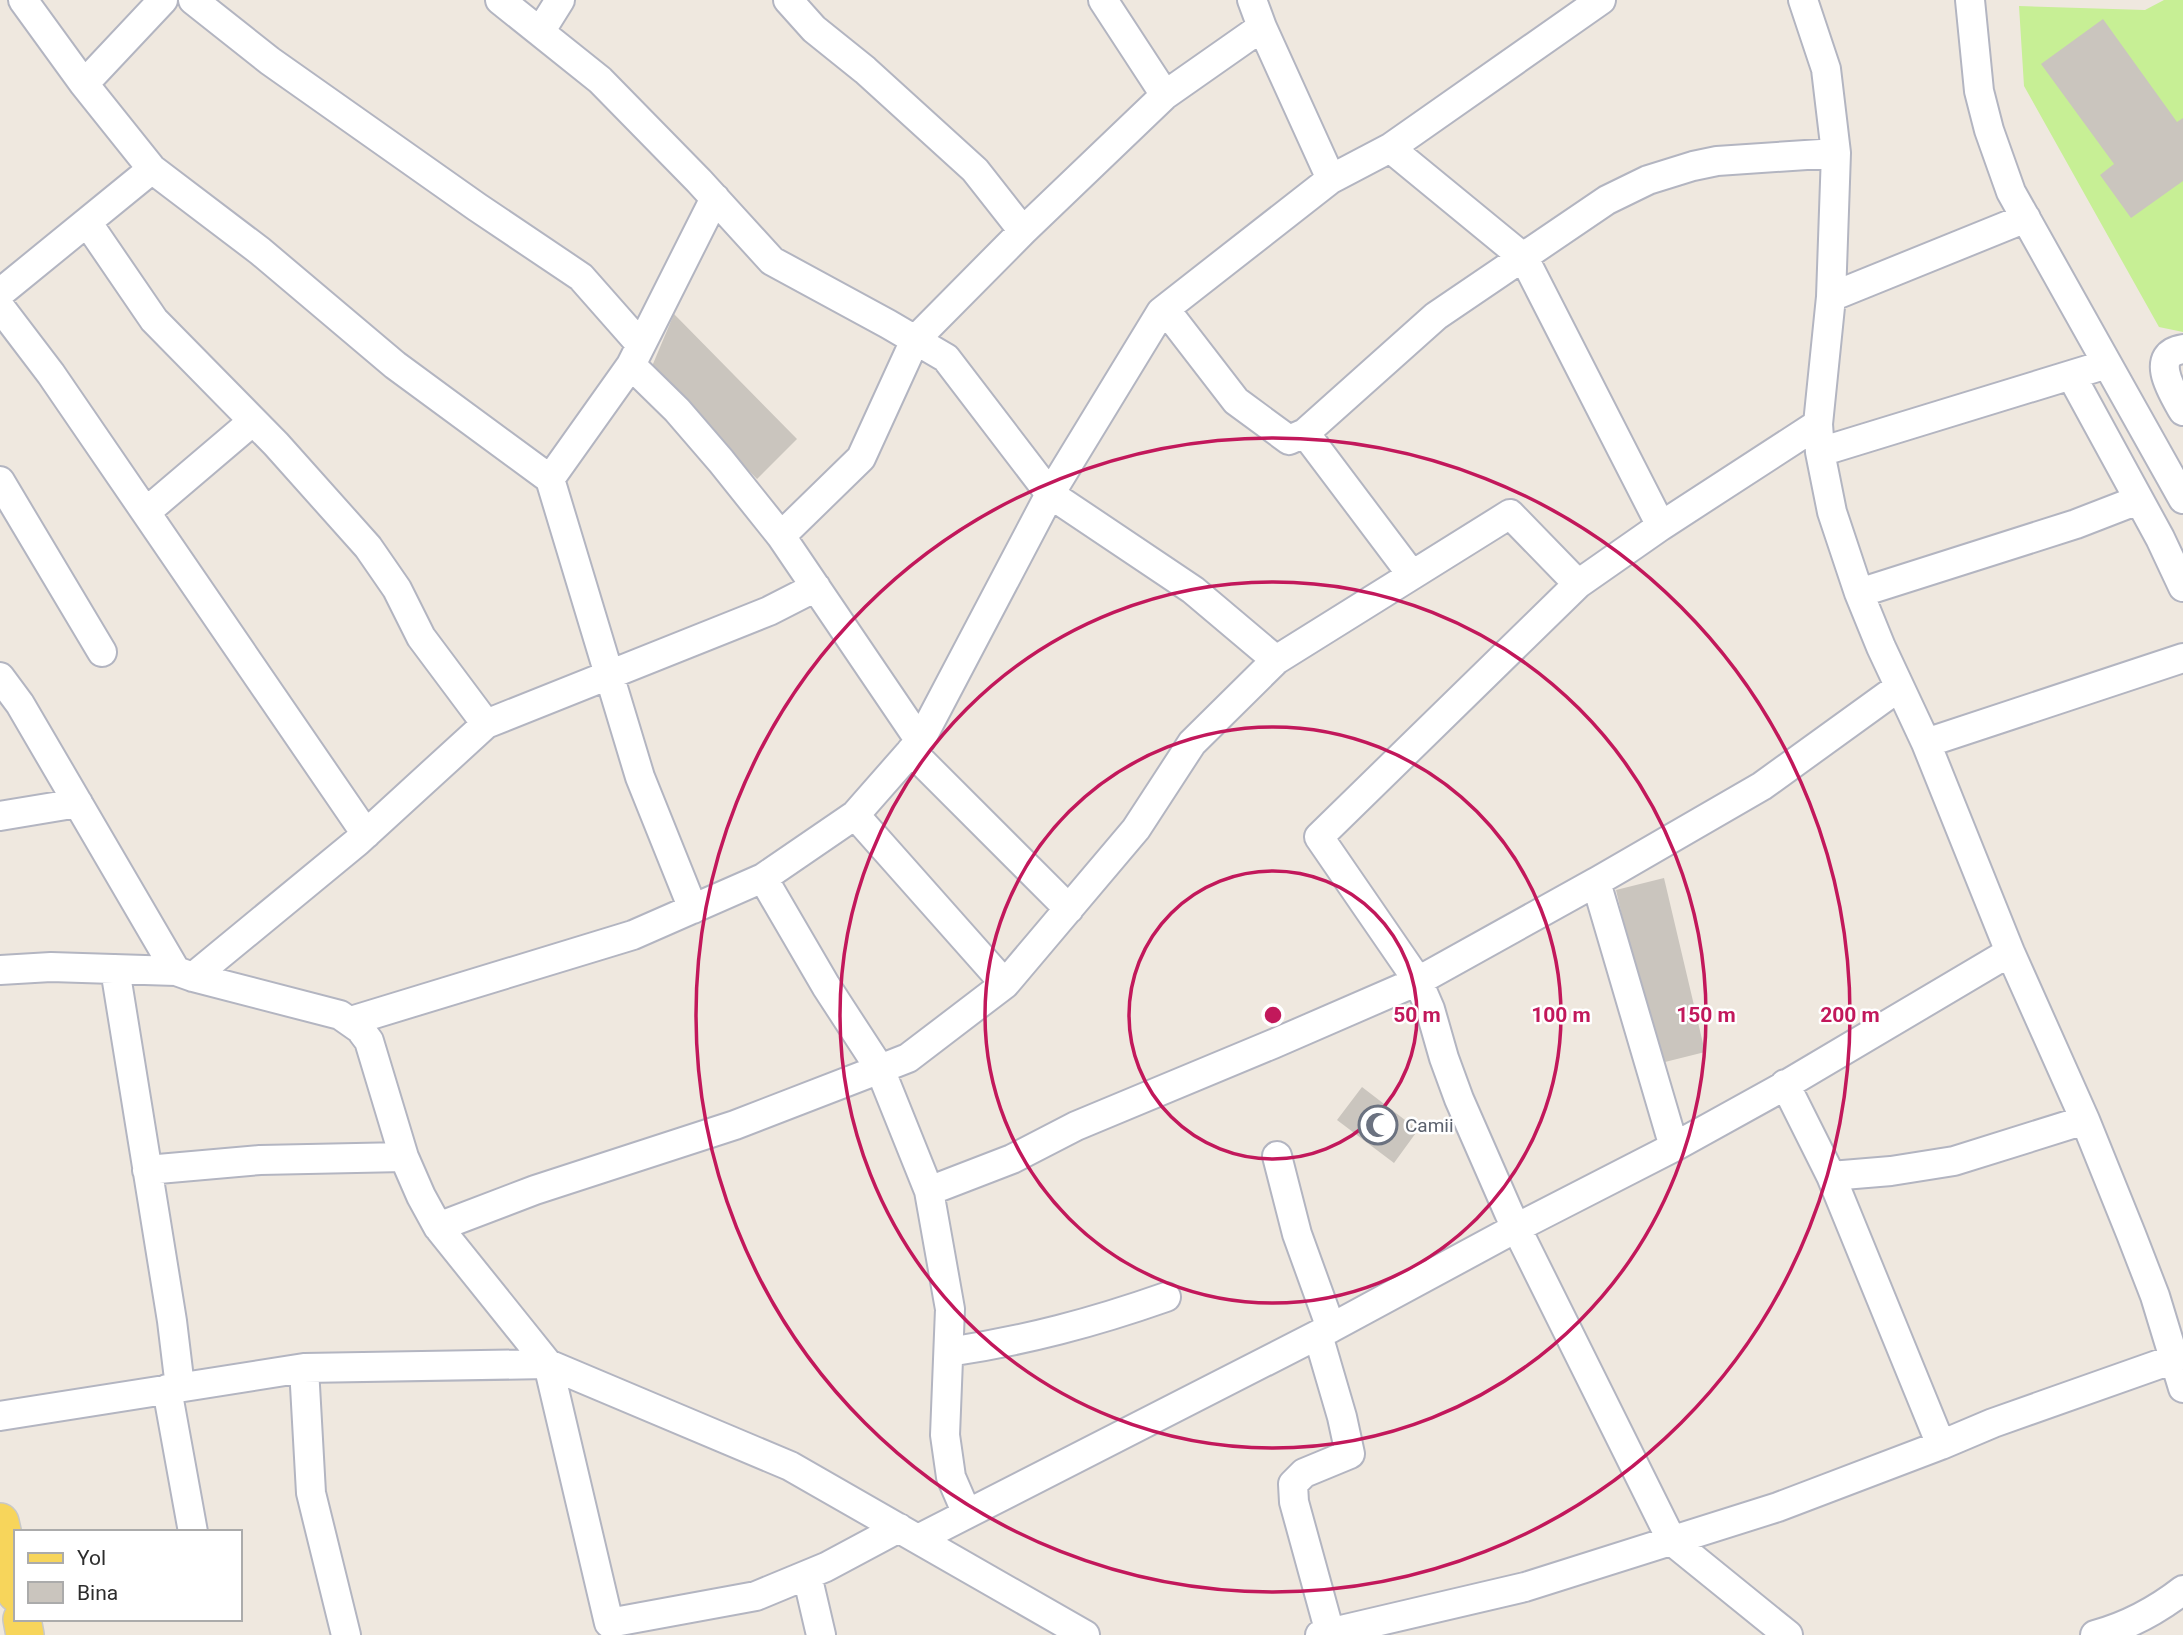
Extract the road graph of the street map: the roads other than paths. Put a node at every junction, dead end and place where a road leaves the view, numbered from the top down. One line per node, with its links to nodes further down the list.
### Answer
1 (23, 0): 14 (street)
2 (163, 0): 14 (street)
3 (193, 0): 31 (street)
4 (500, 0): 13 (street)
5 (560, 0): 13 (street)
6 (788, 0): 23 (street)
7 (1103, 0): 15 (street)
8 (1252, 0): 12 (street)
9 (1601, 0): 16 (street)
10 (1803, 0): 17 (street)
11 (1970, 0): 21 (street)
12 (1262, 27): 15 (street); 19 (street)
13 (540, 32): 20 (street)
14 (84, 84): 18 (street)
15 (1165, 95): 23 (street)
16 (1390, 148): 19 (street); 24 (street)
17 (1836, 153): 24 (street); 26 (street)
18 (152, 169): 22 (street); 39 (street)
19 (1331, 179): 28 (street)
20 (715, 198): 29 (street); 31 (street)
21 (2026, 218): 26 (street); 32 (street)
22 (87, 222): 25 (street); 35 (street)
23 (1023, 231): 29 (street)
24 (1524, 258): 37 (street); 45 (street)
25 (0, 293)
26 (1830, 297): 36 (street)
27 (0, 307): 44 (street)
28 (1165, 309): 37 (street); 41 (street)
29 (915, 340): 41 (street); 46 (street)
30 (2183, 349): 34 (street)
31 (636, 355): 39 (street); 46 (street)
32 (2107, 364): 33 (street); 42 (street)
33 (2071, 375): 38 (street); 43 (street)
34 (2183, 411)
35 (253, 421): 44 (street); 58 (street)
36 (1818, 424): 38 (street); 45 (street)
37 (1305, 433): 47 (street)
38 (1820, 452): 51 (street)
39 (550, 479): 55 (street)
40 (0, 481): 52 (street)
41 (1050, 494): 54 (street); 60 (street)
42 (2183, 499)
43 (2138, 500): 50 (street); 51 (street)
44 (146, 512): 64 (street)
45 (1661, 526): 48 (street)
46 (781, 536): 49 (street)
47 (1412, 575): 48 (street); 54 (street)
48 (1578, 584): 73 (street)
49 (816, 587): 55 (street); 60 (street)
50 (2183, 587)
51 (1859, 593): 57 (street)
52 (102, 652)
53 (2183, 658): 59 (street)
54 (1276, 660): 68 (street)
55 (608, 674): 58 (street); 67 (street)
56 (0, 677): 61 (street)
57 (1899, 687): 59 (street); 66 (street)
58 (486, 724): 64 (street)
59 (1926, 743): 69 (street)
60 (916, 746): 62 (street); 68 (street)
61 (78, 803): 63 (street); 72 (street)
62 (855, 815): 65 (street); 74 (street)
63 (0, 816)
64 (366, 834): 72 (street)
65 (763, 878): 67 (street); 76 (street)
66 (1596, 881): 73 (street); 79 (street)
67 (693, 909): 75 (street)
68 (1069, 909): 74 (street)
69 (2010, 953): 77 (street); 78 (street)
70 (115, 969): 71 (street); 72 (street); 82 (street)
71 (0, 970)
72 (184, 974): 75 (street)
73 (1418, 981): 84 (street); 86 (street)
74 (1005, 984): 76 (street)
75 (351, 1021): 81 (street)
76 (880, 1069): 84 (street); 85 (street)
77 (1785, 1084): 79 (street); 83 (street)
78 (2085, 1120): 83 (street); 90 (street)
79 (1674, 1147): 86 (street)
80 (1277, 1156): 88 (street)
81 (404, 1157): 82 (street); 85 (street)
82 (147, 1170): 93 (street)
83 (1831, 1176): 96 (street)
84 (929, 1191): 89 (street)
85 (438, 1227): 91 (street)
86 (1516, 1228): 88 (street); 101 (street)
87 (1166, 1297): 89 (street)
88 (1325, 1332): 97 (street); 107 (street)
89 (949, 1352): 97 (street)
90 (2174, 1359): 94 (street); 96 (street)
91 (548, 1364): 92 (street); 100 (street); 106 (street)
92 (304, 1368): 93 (street); 109 (street)
93 (174, 1388): 95 (street); 99 (street)
94 (2183, 1388)
95 (0, 1416)
96 (1941, 1446): 101 (street)
97 (967, 1514): 100 (street)
98 (0, 1522): 103 (main road)
99 (193, 1530)
100 (909, 1533): 102 (street); 111 (street)
101 (1672, 1541): 107 (street); 112 (street)
102 (807, 1575): 106 (street); 110 (street)
103 (14, 1584)
104 (2183, 1590): 113 (street)
105 (0, 1622): 108 (main road)
106 (610, 1629)
107 (1325, 1634)
108 (3, 1635)
109 (346, 1635)
110 (821, 1635)
111 (1085, 1635)
112 (1788, 1635)
113 (2095, 1635)

